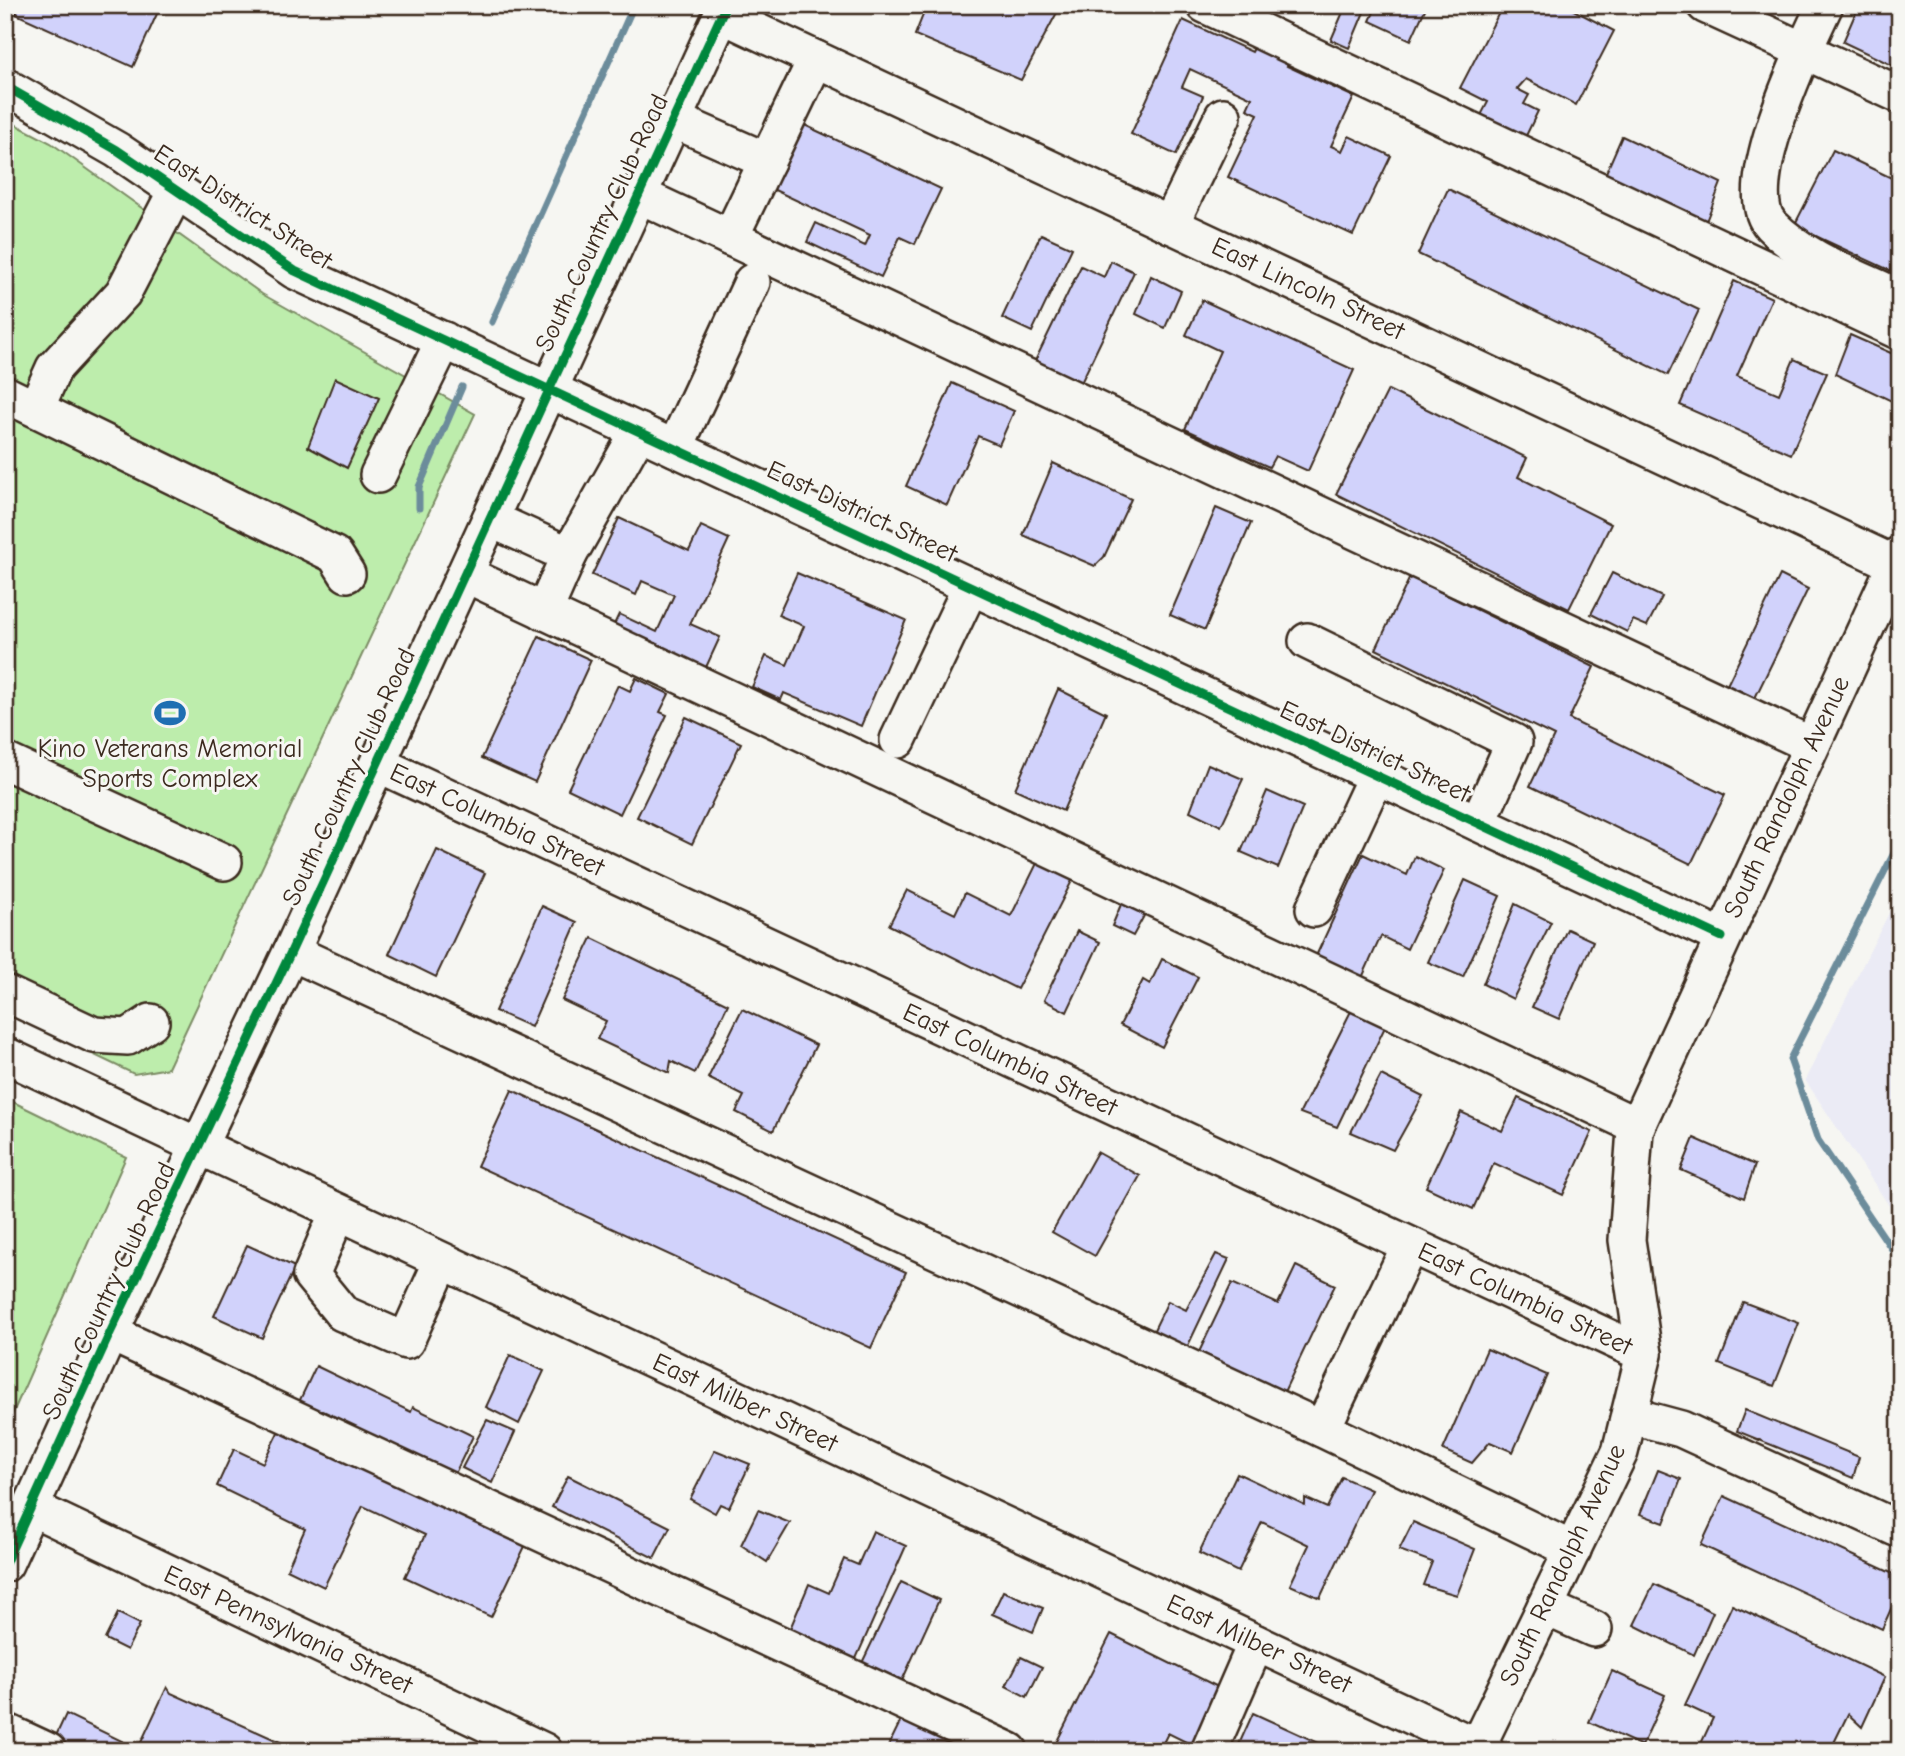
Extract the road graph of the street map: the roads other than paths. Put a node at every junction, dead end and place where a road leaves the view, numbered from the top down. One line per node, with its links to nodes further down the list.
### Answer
1 (1205, 5): 18 (street)
2 (1705, 5): 5 (street)
3 (1825, 5): 5 (street)
4 (724, 10): 6 (street, East Lincoln Street); 10 (street, South Country Club Road)
5 (1804, 51): 8 (street); 17 (street)
6 (816, 59): 11 (street); 14 (street, East Lincoln Street)
7 (5, 86): 12 (street, East District Street)
8 (1900, 95)
9 (1223, 116): 14 (street)
10 (674, 120): 11 (street); 13 (street, South Country Club Road)
11 (766, 161): 15 (street)
12 (176, 191): 19 (street, East District Street); 22 (street)
13 (639, 195): 15 (street); 20 (street, South Country Club Road)
14 (1170, 225): 28 (street, East Lincoln Street)
15 (730, 238): 35 (street)
16 (752, 282): 24 (street)
17 (1900, 298)
18 (1900, 332)
19 (444, 340): 20 (street, East District Street); 25 (street)
20 (549, 389): 23 (street, East District Street); 26 (street, South Country Club Road)
21 (5, 394): 22 (street)
22 (36, 408): 29 (street)
23 (639, 431): 24 (street, East District Street); 27 (street)
24 (675, 448): 31 (street, East District Street)
25 (378, 475)
26 (490, 519): 27 (street); 30 (street, South Country Club Road)
27 (569, 555): 32 (street)
28 (1897, 559): 35 (street, South Randolph Avenue)
29 (347, 574)
30 (465, 574): 32 (street); 37 (street, South Country Club Road)
31 (971, 586): 34 (street); 38 (street, East District Street)
32 (544, 612): 47 (street)
33 (1307, 641): 39 (street)
34 (898, 740)
35 (1811, 745): 42 (street, South Randolph Avenue)
36 (5, 761): 40 (street)
37 (378, 764): 43 (street, South Country Club Road); 50 (street, East Columbia Street)
38 (1376, 776): 39 (street, East District Street); 41 (street)
39 (1478, 823): 42 (street, East District Street)
40 (224, 862)
41 (1314, 909)
42 (1722, 937): 47 (street, South Randolph Avenue)
43 (291, 952): 48 (street, South Country Club Road); 55 (street)
44 (5, 993): 45 (street)
45 (151, 1022)
46 (5, 1055): 48 (street, East Milber Street)
47 (1637, 1126): 53 (street, South Randolph Avenue)
48 (200, 1147): 49 (street, East Milber Street); 52 (street, South Country Club Road)
49 (338, 1212): 51 (street, East Milber Street); 51 (street)
50 (1409, 1247): 53 (street, East Columbia Street); 55 (street)
51 (442, 1261): 62 (street, East Milber Street)
52 (110, 1333): 56 (street, South Country Club Road); 67 (street)
53 (1644, 1354): 54 (street, South Randolph Avenue)
54 (1629, 1415): 57 (street); 58 (street, South Randolph Avenue)
55 (1322, 1429): 58 (street)
56 (32, 1508): 59 (street, South Country Club Road); 66 (street, East Pennsylvania Street)
57 (1896, 1528)
58 (1573, 1550): 60 (street, South Randolph Avenue)
59 (5, 1564)
60 (1545, 1607): 61 (street); 64 (street, South Randolph Avenue)
61 (1594, 1629)
62 (1256, 1643): 64 (street, East Milber Street); 68 (street)
63 (5, 1731): 65 (street)
64 (1479, 1749)
65 (48, 1751)
66 (544, 1751)
67 (1010, 1751)
68 (1209, 1751)

